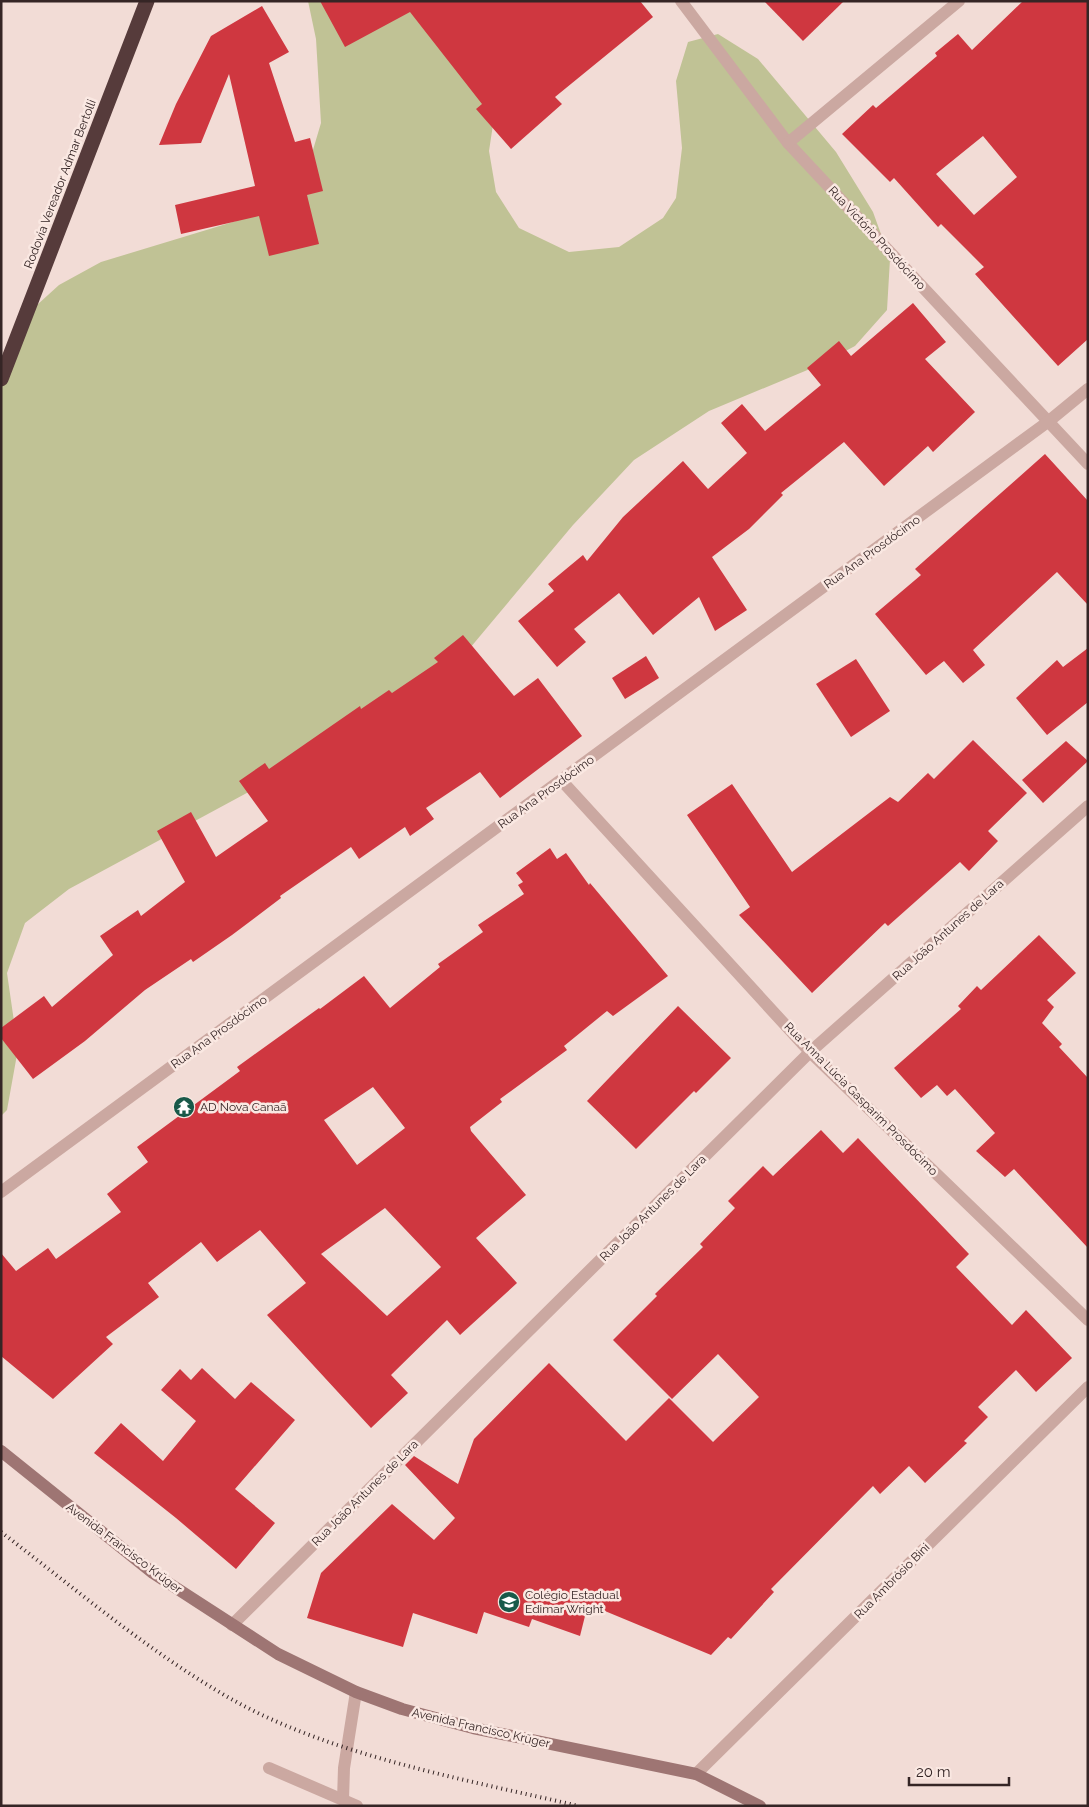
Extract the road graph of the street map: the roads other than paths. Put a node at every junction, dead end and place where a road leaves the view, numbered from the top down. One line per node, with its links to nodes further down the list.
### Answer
1 (147, 1): 5 (highway, Rodovia Vereador Admar Bertolli)
2 (681, 1): 4 (street, Rua Victório Prosdócimo)
3 (959, 1): 4 (street)
4 (788, 143): 7 (street, Rua Victório Prosdócimo)
5 (1, 378)
6 (1088, 390): 7 (street, Rua Ana Prosdócimo)
7 (1049, 421): 8 (street, Rua Victório Prosdócimo); 9 (street, Rua Ana Prosdócimo)
8 (1088, 464)
9 (562, 781): 11 (street, Rua Anna Lúcia Gasparim Prosdócimo); 12 (street, Rua Ana Prosdócimo)
10 (1088, 806): 11 (street, Rua João Antunes de Lara)
11 (810, 1052): 13 (street, Rua Anna Lúcia Gasparim Prosdócimo); 16 (street, Rua João Antunes de Lara)
12 (1, 1192)
13 (1088, 1320)
14 (1088, 1387): 19 (street, Rua Ambrósio Bini)
15 (1, 1451): 16 (main road, Avenida Francisco Krüger)
16 (232, 1625): 17 (main road, Avenida Francisco Krüger)
17 (356, 1692): 19 (main road, Avenida Francisco Krüger); 20 (street)
18 (269, 1768): 20 (street)
19 (696, 1774): 22 (main road, Avenida Francisco Krüger)
20 (343, 1800): 21 (street)
21 (357, 1806)
22 (760, 1806)

